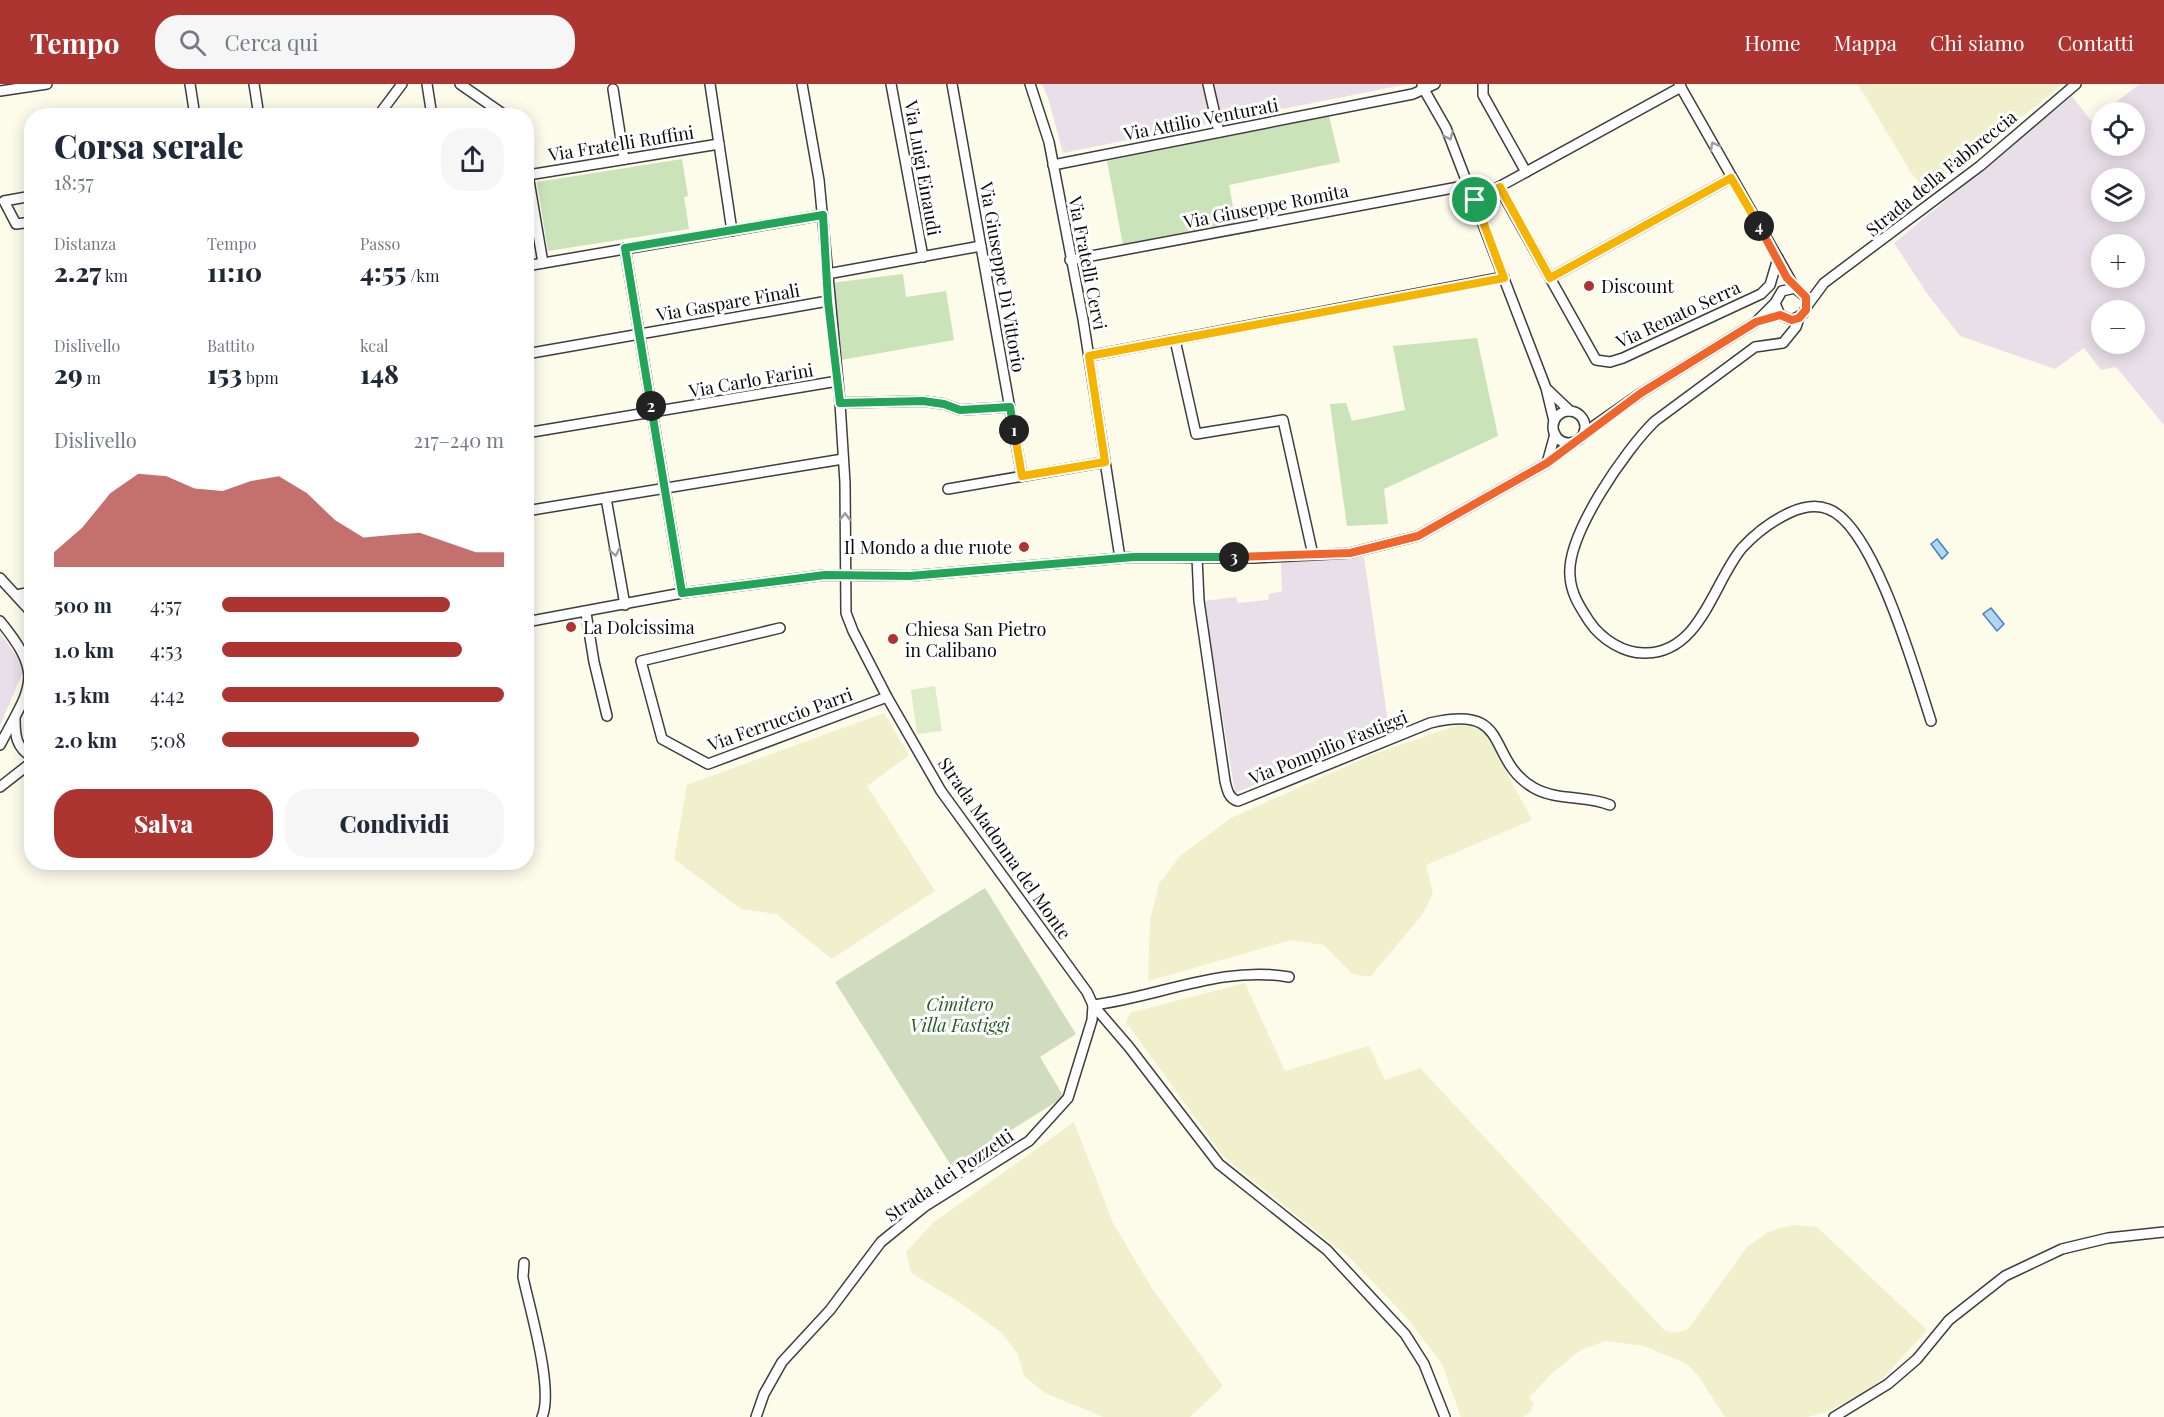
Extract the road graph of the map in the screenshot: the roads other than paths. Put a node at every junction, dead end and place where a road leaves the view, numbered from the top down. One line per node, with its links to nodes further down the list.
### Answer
1 (47, 84): 19 (street)
2 (190, 84): 20 (street)
3 (254, 84): 21 (street)
4 (402, 84): 22 (street)
5 (427, 84): 23 (street)
6 (460, 84): 24 (street)
7 (710, 84): 26 (street)
8 (802, 84): 37 (street, Strada Madonna del Monte)
9 (891, 84): 42 (street, Via Luigi Einaudi)
10 (952, 84): 40 (street, Via Giuseppe Di Vittorio)
11 (1030, 84): 28 (street, Via Fratelli Cervi)
12 (1208, 84): 25 (street)
13 (1435, 84): 17 (street)
14 (1483, 84): 29 (street)
15 (2076, 84): 50 (street, Strada della Fabbreccia)
16 (1680, 85): 29 (street); 31 (street, one-way to 16)
17 (1423, 86): 25 (street, Via Attilio Venturati); 32 (street, one-way to 32)
18 (613, 89): 27 (street)
19 (0, 91)
20 (194, 108)
21 (258, 108)
22 (384, 108)
23 (431, 108)
24 (494, 108)
25 (1219, 132): 28 (street, Via Attilio Venturati)
26 (719, 144): 27 (street, Via Fratelli Ruffini); 39 (street)
27 (624, 159): 30 (street, Via Fratelli Ruffini)
28 (1053, 165): 44 (street, Via Fratelli Cervi)
29 (1526, 172): 33 (street)
30 (534, 174)
31 (1731, 178): 43 (street); 49 (street)
32 (1469, 185): 35 (street); 44 (street, Via Giuseppe Romita)
33 (1500, 187): 35 (street); 49 (street, Via Renato Serra)
34 (24, 197): 38 (street)
35 (1475, 200): 48 (street)
36 (534, 210): 45 (street)
37 (823, 215): 39 (street); 47 (street, Strada Madonna del Monte)
38 (24, 223)
39 (732, 231): 41 (street)
40 (981, 246): 42 (street); 66 (street, Via Giuseppe Di Vittorio)
41 (625, 248): 45 (street); 58 (street)
42 (922, 257): 47 (street)
43 (1778, 258): 49 (street, Via Renato Serra); 51 (street)
44 (1070, 260): 62 (street, Via Fratelli Cervi)
45 (543, 263): 46 (street)
46 (534, 265)
47 (827, 274): 52 (street, Strada Madonna del Monte)
48 (1504, 278): 60 (street); 64 (street)
49 (1550, 278)
50 (1824, 283): 51 (street, Strada della Fabbreccia); 54 (street, Strada della Fabbreccia)
51 (1797, 289): 53 (street, Strada della Fabbreccia); 54 (street)
52 (828, 301): 58 (street, Via Gaspare Finali); 63 (street, Strada Madonna del Monte)
53 (1775, 303): 55 (street); 57 (street, Strada della Fabbreccia)
54 (1807, 306): 56 (street, Strada della Fabbreccia)
55 (1783, 317): 56 (street, Strada della Fabbreccia); 57 (street, Strada della Fabbreccia); 59 (street)
56 (1799, 318): 59 (street, Strada della Fabbreccia)
57 (1756, 322): 69 (street, Strada della Fabbreccia)
58 (639, 335): 61 (street, Via Gaspare Finali); 68 (street)
59 (1787, 339): 103 (street)
60 (1175, 340): 62 (street); 84 (street)
61 (534, 353)
62 (1089, 356): 77 (street, Via Fratelli Cervi)
63 (838, 381): 65 (street, Strada Madonna del Monte); 68 (street, Via Carlo Farini)
64 (1546, 388): 67 (street); 71 (street)
65 (840, 403): 66 (street); 76 (street, Strada Madonna del Monte)
66 (1010, 407): 79 (street, Via Giuseppe Di Vittorio)
67 (1570, 411): 70 (street); 71 (street)
68 (652, 413): 72 (street, Via Carlo Farini); 80 (street)
69 (1606, 418): 70 (street); 73 (street, Strada della Fabbreccia)
70 (1583, 419): 73 (street)
71 (1554, 421): 74 (street)
72 (534, 432)
73 (1584, 433): 75 (street)
74 (1555, 434): 75 (street); 78 (street)
75 (1571, 443): 78 (street)
76 (843, 459): 80 (street); 87 (street, Strada Madonna del Monte, one-way to 76)
77 (1105, 462): 79 (street); 86 (street, Via Fratelli Cervi)
78 (1547, 463): 84 (street)
79 (1022, 476): 81 (street)
80 (664, 488): 82 (street); 89 (street)
81 (948, 489)
82 (606, 498): 83 (street); 93 (street, one-way to 93)
83 (534, 510)
84 (1313, 555): 85 (street)
85 (1197, 556): 86 (street); 108 (street, Via Pompilio Fastiggi)
86 (1120, 558): 87 (street)
87 (846, 576): 89 (street); 100 (street, Strada Madonna del Monte)
88 (0, 578): 91 (street)
89 (682, 593): 93 (street)
90 (24, 594): 91 (street)
91 (16, 595): 92 (street)
92 (24, 604)
93 (625, 605): 94 (street)
94 (586, 613): 96 (street); 102 (street)
95 (0, 621): 98 (street)
96 (534, 621)
97 (780, 628): 100 (street, Via Ferruccio Parri)
98 (24, 653)
99 (24, 694): 101 (street)
100 (887, 697): 110 (street, Strada Madonna del Monte)
101 (15, 716): 104 (street); 105 (street)
102 (608, 716)
103 (1931, 721)
104 (0, 745)
105 (24, 750)
106 (24, 768): 107 (street)
107 (0, 787)
108 (1610, 805)
109 (1289, 977): 110 (street)
110 (1093, 1005): 114 (street, Strada dei Pozzetti); 115 (street, Strada Madonna del Monte)
111 (2164, 1232): 116 (street)
112 (524, 1263): 113 (street)
113 (542, 1417)
114 (756, 1417)
115 (1445, 1417)
116 (1834, 1417)

